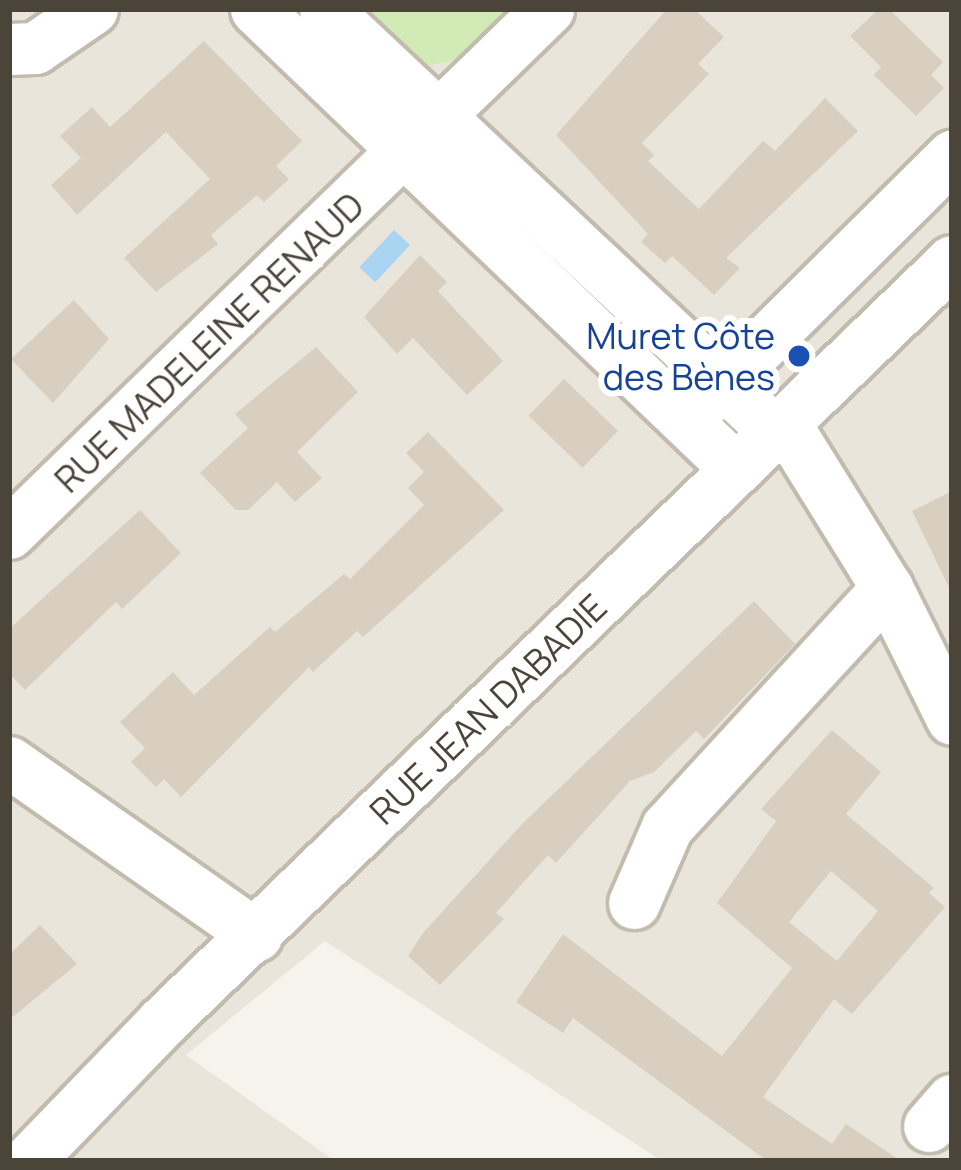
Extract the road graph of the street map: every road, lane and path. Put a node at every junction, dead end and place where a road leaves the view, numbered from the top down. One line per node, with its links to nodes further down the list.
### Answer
1 (92, 9): 5 (street)
2 (256, 9): 6 (street)
3 (325, 9): 6 (street)
4 (548, 9): 6 (street, RUE MADELEINE RENAUD)
5 (9, 49)
6 (425, 135): 9 (street); 12 (street, RUE MADELEINE RENAUD)
7 (952, 156): 9 (street)
8 (952, 261): 10 (street, RUE JEAN DABADIE)
9 (705, 401): 10 (street); 11 (street)
10 (779, 427): 11 (street, RUE JEAN DABADIE); 13 (street)
11 (736, 469): 17 (street, RUE JEAN DABADIE)
12 (9, 532)
13 (886, 587): 14 (street); 16 (street)
14 (952, 719)
15 (9, 762): 17 (street)
16 (634, 903)
17 (256, 935): 18 (street, RUE JEAN DABADIE)
18 (28, 1161)

